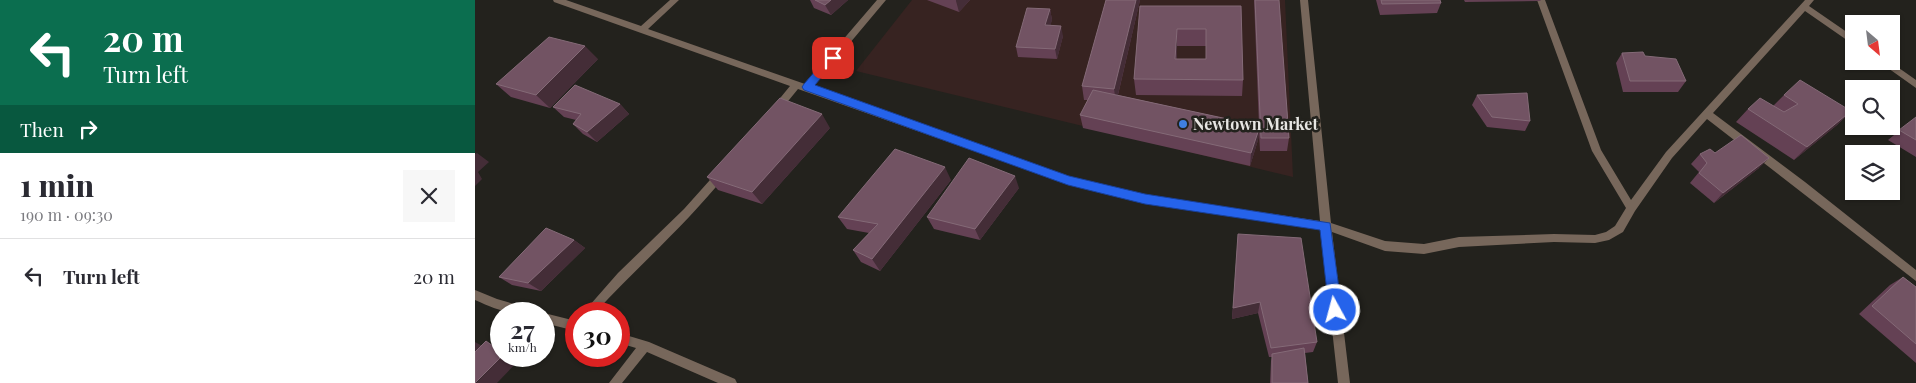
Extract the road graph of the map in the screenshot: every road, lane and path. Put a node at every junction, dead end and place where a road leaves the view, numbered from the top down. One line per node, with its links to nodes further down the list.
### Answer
1 (557, 0): 7 (street)
2 (675, 0): 7 (street)
3 (882, 0): 10 (street)
4 (1305, 0): 16 (street)
5 (1541, 0): 15 (street)
6 (1807, 4): 8 (street); 13 (street)
7 (643, 29): 10 (street)
8 (1845, 35)
9 (1895, 70): 11 (street)
10 (803, 85): 12 (street); 16 (street)
11 (1916, 85)
12 (771, 114)
13 (1707, 114): 15 (street); 17 (street)
14 (727, 166): 20 (street)
15 (1631, 208): 16 (street)
16 (1326, 226): 25 (street)
17 (1916, 276)
18 (475, 295): 19 (street)
19 (491, 302)
20 (598, 302)
21 (630, 341): 22 (street)
22 (645, 346): 23 (street); 24 (street)
23 (615, 383)
24 (731, 383)
25 (1344, 383)

